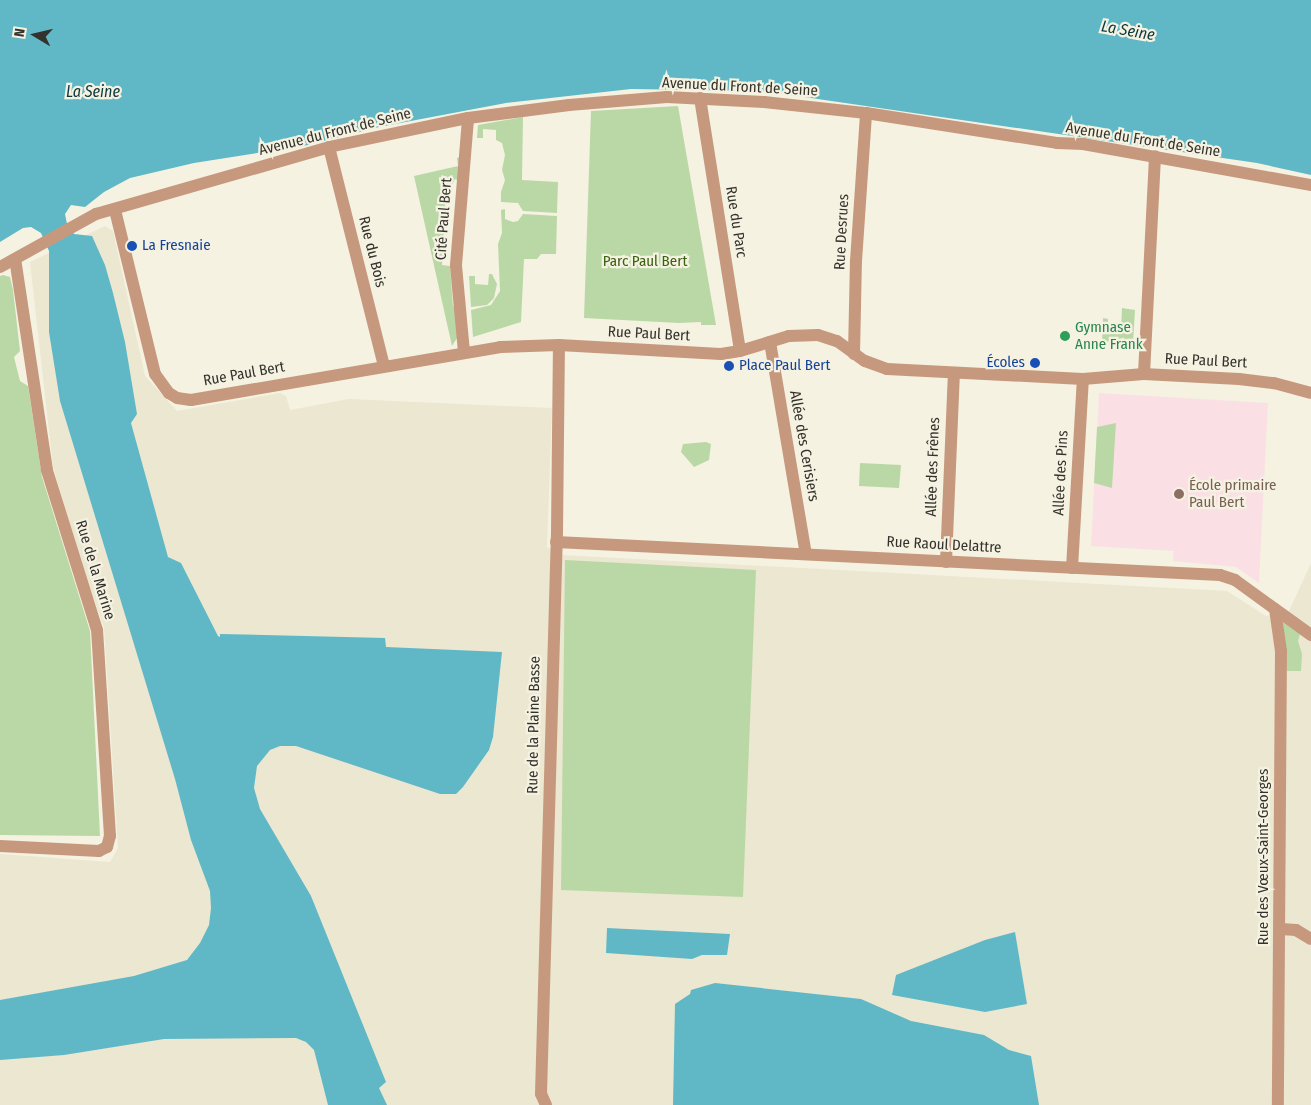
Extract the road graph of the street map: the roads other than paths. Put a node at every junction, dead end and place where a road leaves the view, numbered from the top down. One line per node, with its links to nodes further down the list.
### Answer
1 (700, 98): 2 (street, Avenue du Front de Seine); 3 (street, Avenue du Front de Seine); 13 (street, Rue du Parc)
2 (866, 113): 5 (street, Avenue du Front de Seine); 14 (street, Rue Desrues)
3 (468, 118): 4 (street, Avenue du Front de Seine); 12 (street, Cité Paul Bert)
4 (329, 147): 7 (street, Avenue du Front de Seine); 15 (street, Rue du Bois)
5 (1155, 156): 6 (street, Avenue du Front de Seine); 17 (street)
6 (1311, 185)
7 (114, 210): 8 (street, Avenue du Front de Seine); 15 (street, Rue Paul Bert)
8 (15, 259): 9 (street); 26 (street, Rue de la Marine)
9 (0, 267)
10 (770, 342): 13 (street, Rue Paul Bert); 14 (street, Rue Paul Bert); 21 (street, Allée des Cerisiers)
11 (559, 345): 12 (street, Rue Paul Bert); 13 (street, Rue Paul Bert); 20 (street, Rue de la Plaine Basse)
12 (464, 352): 15 (street, Rue Paul Bert)
13 (740, 352)
14 (854, 354): 16 (street, Rue Paul Bert)
15 (384, 366)
16 (954, 374): 18 (street, Rue Paul Bert); 22 (street, Allée des Frênes)
17 (1144, 374): 18 (street, Rue Paul Bert); 19 (street, Rue Paul Bert)
18 (1083, 379): 23 (street, Allée des Pins)
19 (1311, 393)
20 (556, 542): 21 (street, Rue Raoul Delattre); 29 (street, Rue de la Plaine Basse)
21 (806, 554): 22 (street, Rue Raoul Delattre)
22 (946, 562): 23 (street, Rue Raoul Delattre)
23 (1072, 568): 24 (street, Rue Raoul Delattre)
24 (1275, 609): 25 (street, Rue Raoul Delattre); 27 (street, Rue des Vœux-Saint-Georges)
25 (1311, 635)
26 (0, 846)
27 (1281, 929): 28 (street); 30 (street, Rue des Vœux-Saint-Georges)
28 (1311, 939)
29 (546, 1105)
30 (1278, 1105)

